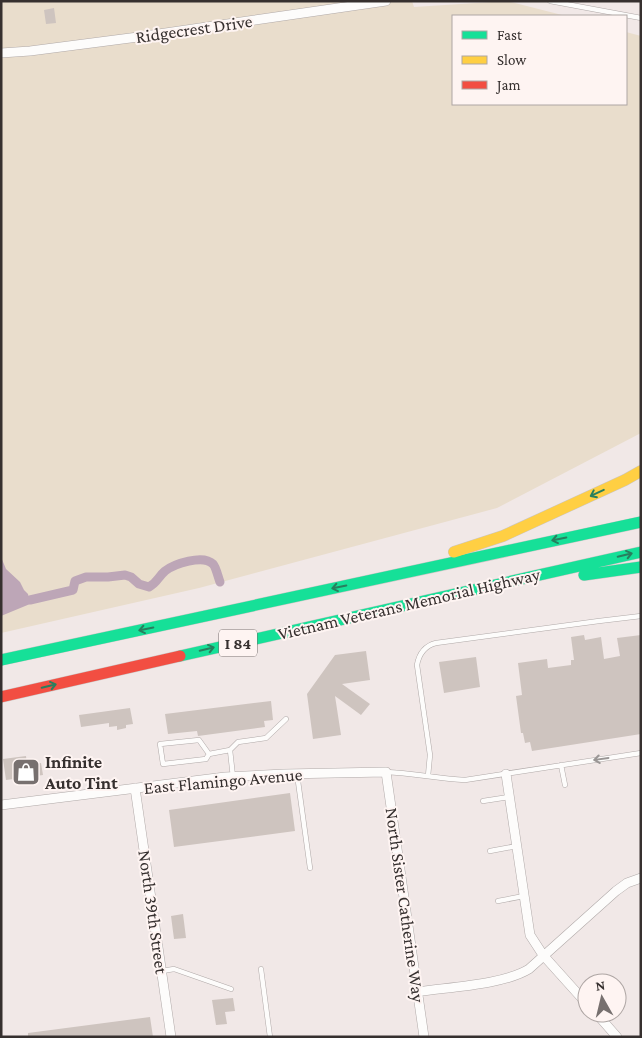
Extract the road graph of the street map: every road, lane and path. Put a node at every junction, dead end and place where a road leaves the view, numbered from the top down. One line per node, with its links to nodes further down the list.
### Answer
1 (386, 1): 6 (street, Ridgecrest Drive)
2 (550, 1): 3 (lane)
3 (625, 15)
4 (627, 15): 5 (lane)
5 (641, 18)
6 (1, 53)
7 (641, 471): 11 (highway, one-way to 11)
8 (641, 522): 11 (highway, Vietnam Veterans Memorial Highway / I 84, one-way to 11)
9 (641, 552): 12 (highway, Vietnam Veterans Memorial Highway / I 84, one-way to 9)
10 (641, 568): 12 (highway)
11 (387, 576): 14 (highway, Vietnam Veterans Memorial Highway / I 84, one-way to 14)
12 (475, 590): 15 (highway, Vietnam Veterans Memorial Highway / I 84, one-way to 12)
13 (641, 616): 24 (lane)
14 (1, 660)
15 (1, 697)
16 (286, 719): 17 (lane)
17 (230, 750): 19 (lane); 25 (lane)
18 (641, 753): 20 (lane, one-way to 20)
19 (209, 754): 19 (lane)
20 (561, 765): 23 (lane); 26 (lane)
21 (386, 772): 22 (street, East Flamingo Avenue); 24 (lane); 41 (street, North Sister Catherine Way)
22 (297, 774): 25 (street, East Flamingo Avenue); 33 (lane)
23 (506, 774): 24 (lane); 28 (street)
24 (428, 776)
25 (233, 777): 27 (street, East Flamingo Avenue)
26 (565, 785)
27 (136, 788): 30 (street, East Flamingo Avenue); 39 (street, North 39th Street)
28 (509, 797): 29 (lane); 31 (street)
29 (483, 802)
30 (1, 805)
31 (517, 846): 32 (lane); 35 (street)
32 (490, 850)
33 (310, 868)
34 (641, 878): 37 (street)
35 (524, 896): 36 (lane); 37 (street)
36 (498, 901)
37 (544, 956): 41 (street); 42 (street)
38 (261, 969): 45 (lane)
39 (162, 971): 40 (lane); 44 (street, North 39th Street)
40 (231, 990)
41 (416, 992): 46 (street, North Sister Catherine Way)
42 (577, 993)
43 (605, 1023): 47 (street)
44 (171, 1037)
45 (270, 1037)
46 (424, 1037)
47 (617, 1037)

